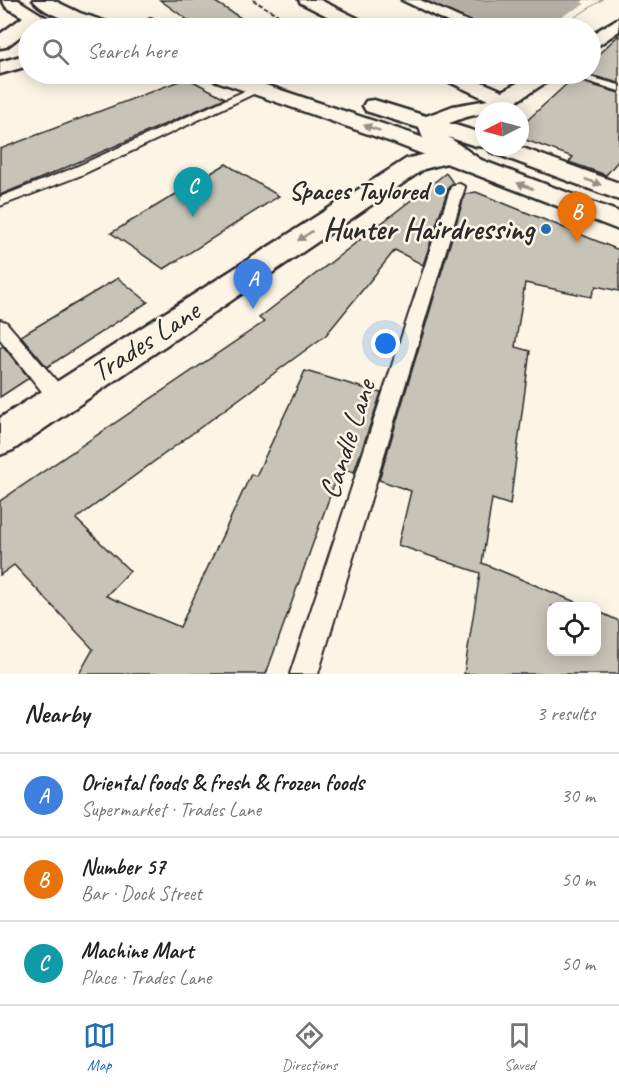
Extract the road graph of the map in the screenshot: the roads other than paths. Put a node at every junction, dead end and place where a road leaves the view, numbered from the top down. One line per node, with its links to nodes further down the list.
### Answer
1 (10, 0): 5 (main road)
2 (40, 0): 6 (main road)
3 (307, 0): 7 (main road)
4 (409, 0): 8 (street)
5 (33, 18)
6 (79, 18)
7 (342, 18)
8 (449, 18)
9 (619, 23): 11 (main road)
10 (18, 30): 12 (main road)
11 (601, 36)
12 (0, 44)
13 (18, 45): 14 (main road)
14 (0, 51)
15 (18, 63): 16 (main road)
16 (0, 68)
17 (601, 83): 23 (lane)
18 (258, 84): 32 (lane)
19 (271, 84): 28 (main road, one-way to 19)
20 (279, 84): 28 (main road)
21 (461, 84): 24 (main road)
22 (531, 84): 25 (main road)
23 (619, 88)
24 (485, 102)
25 (504, 102)
26 (475, 110): 28 (main road)
27 (475, 126): 28 (main road)
28 (455, 143): 33 (main road, one-way to 28); 35 (main road, Trades Lane, one-way to 35)
29 (523, 156): 31 (main road, one-way to 31)
30 (458, 187): 37 (lane, Candle Lane)
31 (619, 192)
32 (0, 202)
33 (619, 222)
34 (0, 327): 35 (lane)
35 (59, 398): 36 (main road, Trades Lane)
36 (0, 438)
37 (304, 674)

